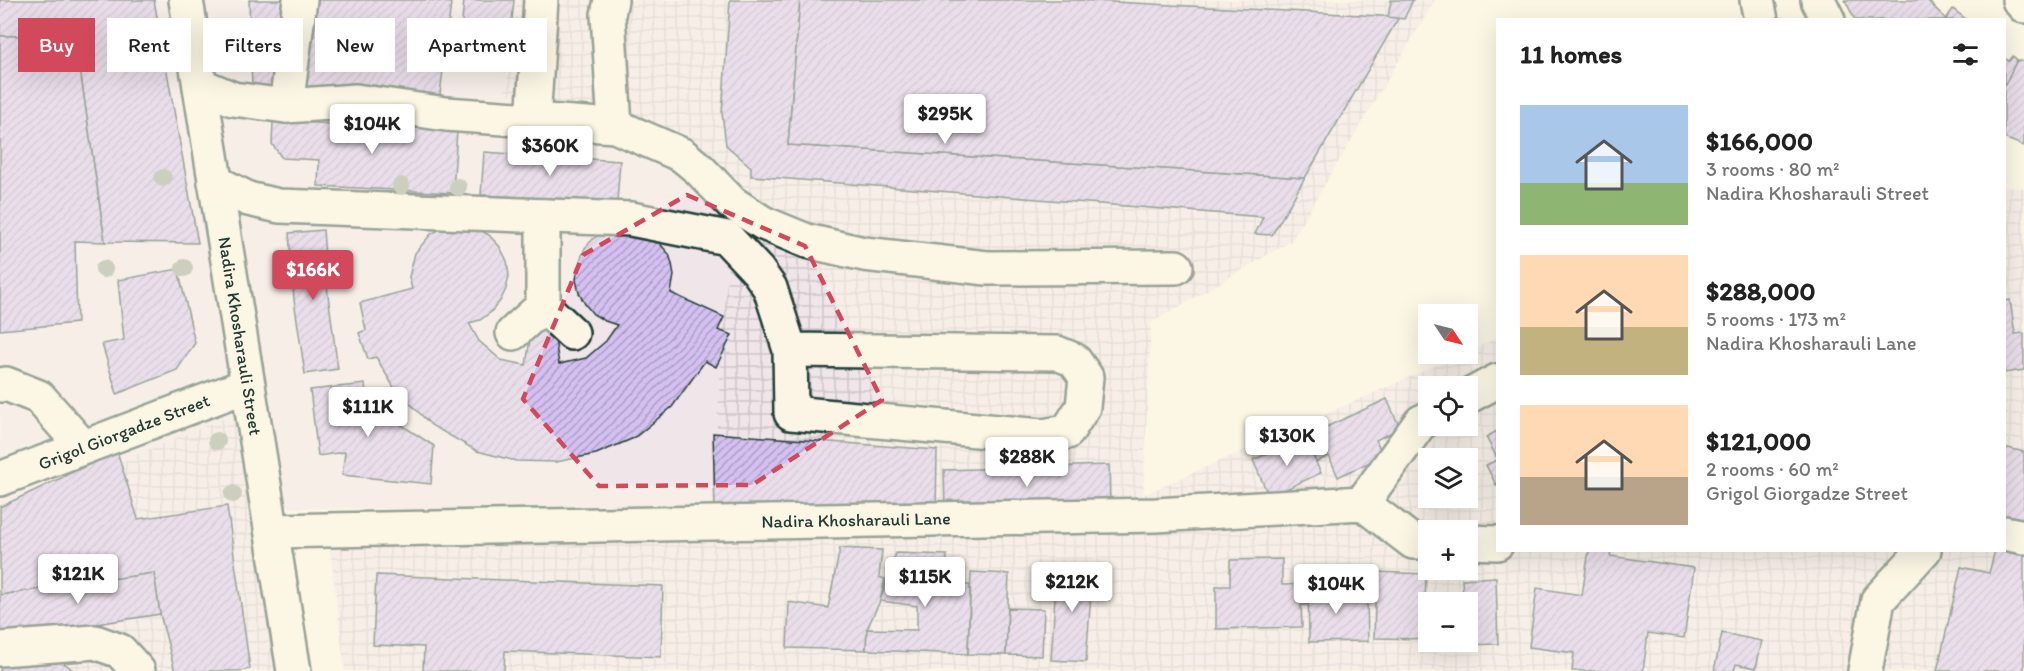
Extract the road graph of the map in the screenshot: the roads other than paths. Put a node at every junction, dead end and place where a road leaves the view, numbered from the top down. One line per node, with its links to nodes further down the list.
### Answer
1 (186, 0): 11 (street, Nadira Khosharauli Street)
2 (300, 0): 12 (street)
3 (541, 0): 13 (street)
4 (611, 0): 14 (street)
5 (1757, 0): 9 (street)
6 (1818, 0): 10 (street)
7 (2019, 0): 8 (street)
8 (2024, 6)
9 (1761, 18)
10 (1827, 18)
11 (200, 85): 12 (street); 15 (street, Nadira Khosharauli Street)
12 (286, 106): 13 (street)
13 (533, 121): 14 (street)
14 (615, 126): 17 (street)
15 (215, 182): 16 (street); 24 (street, Nadira Khosharauli Street)
16 (543, 216): 18 (street); 21 (street)
17 (1176, 267)
18 (543, 306): 19 (street); 20 (street)
19 (513, 333)
20 (572, 333)
21 (790, 350): 21 (street)
22 (1496, 382): 25 (street)
23 (0, 384): 27 (street)
24 (248, 385): 27 (street, Grigol Giorgadze Street); 30 (street, Nadira Khosharauli Street)
25 (1478, 391)
26 (1418, 426): 29 (street)
27 (83, 447): 28 (street, Grigol Giorgadze Street)
28 (0, 479)
29 (1362, 503): 30 (street, Nadira Khosharauli Lane); 33 (street)
30 (272, 531): 39 (street, Nadira Khosharauli Street)
31 (2006, 533): 32 (street)
32 (2024, 537)
33 (1418, 542)
34 (1478, 542): 35 (street)
35 (1496, 543)
36 (1922, 552): 40 (street)
37 (0, 649): 38 (street)
38 (138, 671)
39 (294, 671)
40 (1864, 671)

